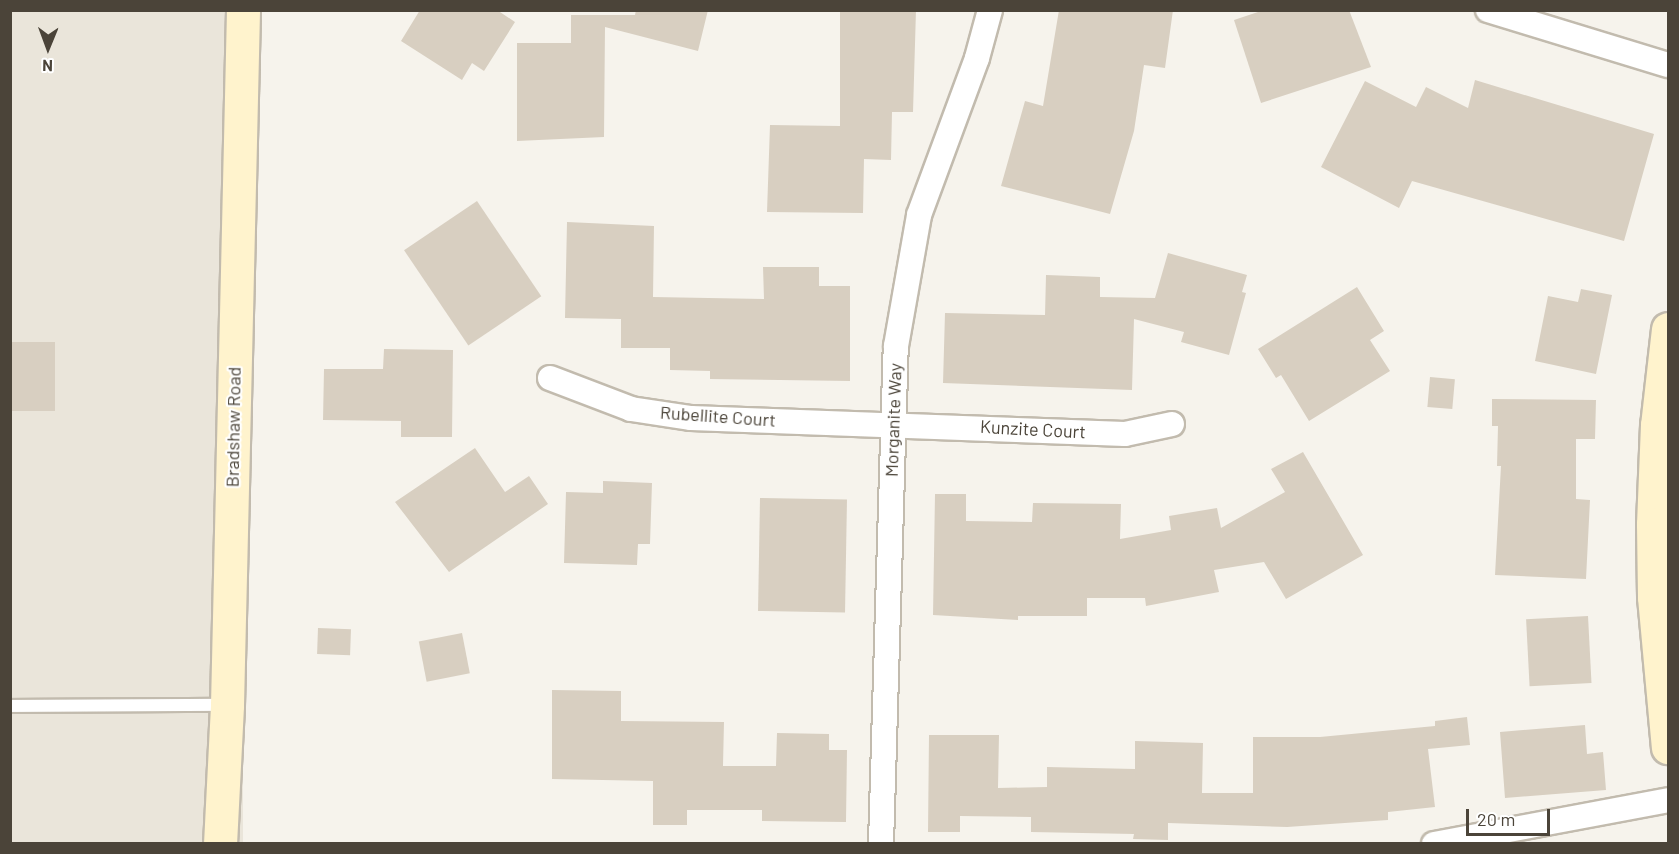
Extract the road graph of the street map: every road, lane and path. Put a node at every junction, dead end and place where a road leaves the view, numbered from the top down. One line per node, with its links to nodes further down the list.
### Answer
1 (243, 10): 9 (main road, Bradshaw Road)
2 (990, 10): 7 (street, Morganite Way)
3 (1488, 10): 4 (street)
4 (1668, 65)
5 (1668, 329): 11 (main road)
6 (549, 378): 7 (street, Rubellite Court)
7 (893, 423): 8 (street, Kunzite Court); 14 (street, Morganite Way)
8 (1172, 424)
9 (227, 705): 10 (lane); 13 (main road, Bradshaw Road)
10 (10, 706)
11 (1668, 747)
12 (1668, 800): 15 (street)
13 (220, 843)
14 (881, 843)
15 (1434, 843)

